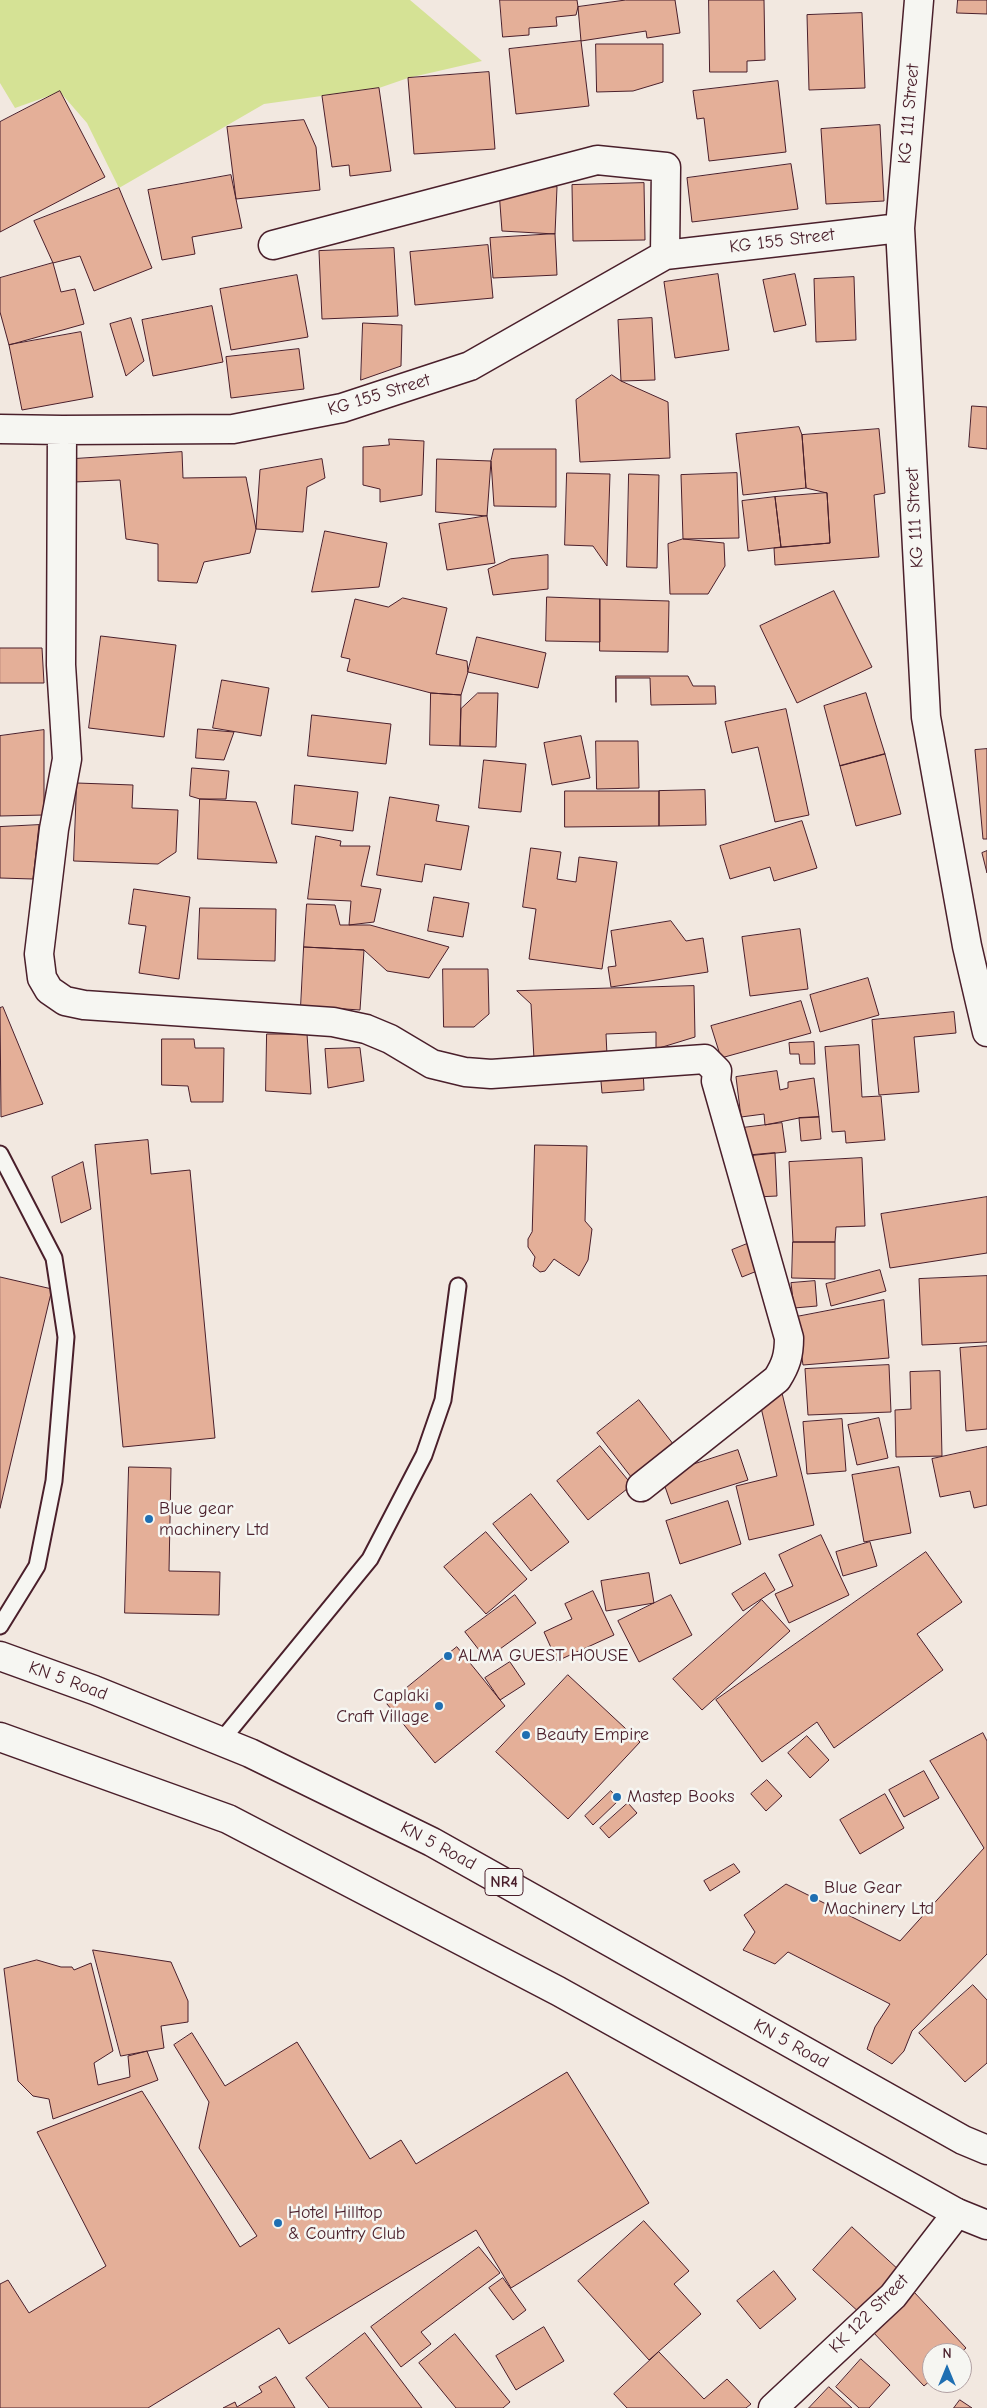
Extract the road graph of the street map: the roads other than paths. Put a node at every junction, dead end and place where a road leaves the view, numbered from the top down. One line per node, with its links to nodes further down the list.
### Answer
1 (919, 0): 2 (main road, KG 111 Street)
2 (900, 228): 4 (main road, KG 155 Street); 7 (main road, KG 111 Street)
3 (273, 244): 4 (main road)
4 (665, 255): 6 (main road, KG 155 Street)
5 (0, 429): 6 (main road, KG 155 Street)
6 (62, 430): 10 (main road)
7 (987, 1032)
8 (0, 1154): 11 (lane)
9 (458, 1286): 14 (lane)
10 (641, 1487)
11 (0, 1626)
12 (0, 1656): 14 (main road, KN 5 Road / NR4)
13 (0, 1737): 16 (main road)
14 (221, 1741): 15 (main road, KN 5 Road / NR4)
15 (987, 2150)
16 (958, 2213): 17 (main road); 18 (main road, KK 122 Street)
17 (987, 2225)
18 (773, 2408)

